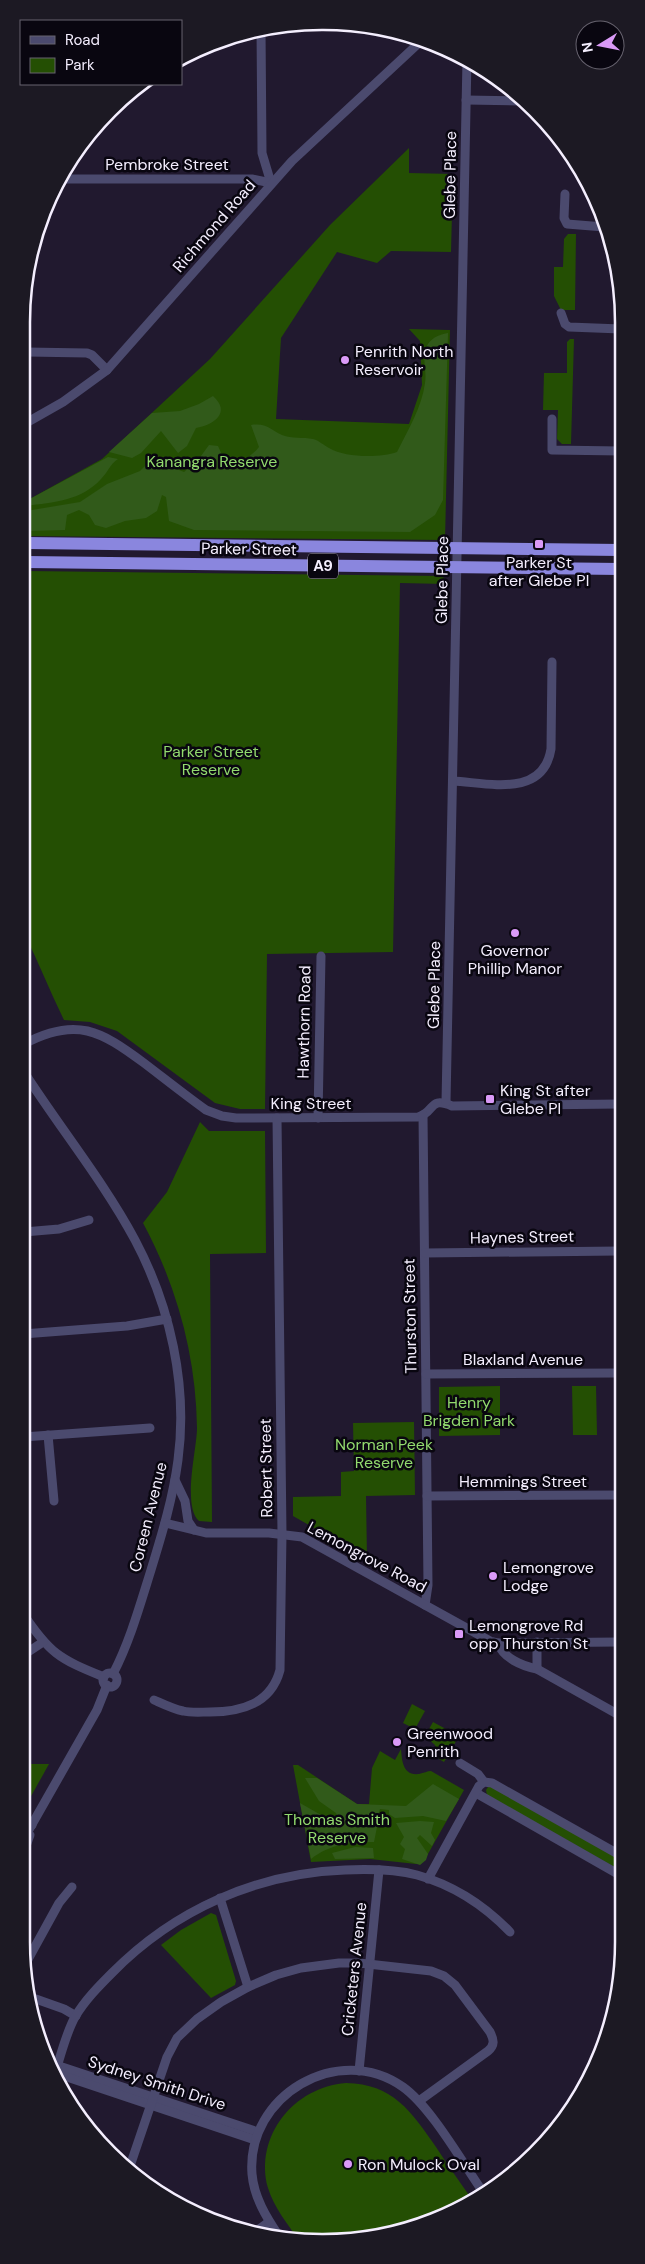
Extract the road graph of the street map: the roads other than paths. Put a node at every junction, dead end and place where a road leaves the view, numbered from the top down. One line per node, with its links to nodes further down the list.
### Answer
1 (261, 37): 7 (street)
2 (416, 46): 7 (street, Richmond Road)
3 (467, 68): 4 (street, Glebe Place)
4 (466, 100): 5 (street); 18 (street, Glebe Place)
5 (513, 101)
6 (67, 179): 7 (street, Pembroke Street)
7 (271, 183): 13 (street, Richmond Road)
8 (564, 194): 9 (street)
9 (598, 227)
10 (561, 313): 11 (street)
11 (615, 329)
12 (30, 352): 13 (street)
13 (107, 370): 15 (street, Richmond Road)
14 (552, 419): 16 (street)
15 (30, 421)
16 (615, 451)
17 (30, 543): 18 (highway, Parker Street / A9)
18 (458, 548): 19 (highway, Parker Street / A9); 21 (street, Glebe Place)
19 (615, 550)
20 (30, 562): 21 (highway, Parker Street / A9)
21 (457, 568): 22 (highway, Parker Street / A9); 24 (street, Glebe Place)
22 (615, 570)
23 (552, 662): 24 (street)
24 (453, 781): 28 (street, Glebe Place)
25 (321, 956): 32 (street, Hawthorn Road)
26 (30, 1041): 31 (street, King Street)
27 (30, 1081): 37 (street, Coreen Avenue)
28 (446, 1102): 29 (street); 30 (street)
29 (615, 1104)
30 (423, 1115): 32 (street, King Street); 36 (street, Thurston Street)
31 (277, 1118): 32 (street, King Street); 50 (street, Robert Street)
32 (318, 1118)
33 (89, 1220): 34 (street)
34 (30, 1231)
35 (615, 1251): 36 (street, Haynes Street)
36 (425, 1253): 40 (street, Thurston Street)
37 (167, 1319): 38 (street); 44 (street, Coreen Avenue)
38 (30, 1333)
39 (615, 1373): 40 (street, Blaxland Avenue)
40 (426, 1374): 46 (street, Thurston Street)
41 (150, 1428): 42 (street)
42 (48, 1435): 43 (street); 47 (street)
43 (30, 1436)
44 (175, 1480): 48 (street, Coreen Avenue); 49 (street)
45 (615, 1495): 46 (street, Hemmings Street)
46 (427, 1496): 51 (street, Thurston Street)
47 (54, 1501)
48 (165, 1523): 49 (street, Lemongrove Road); 59 (street, Coreen Avenue)
49 (194, 1530): 50 (street, Lemongrove Road)
50 (282, 1534): 51 (street, Lemongrove Road); 60 (street, Robert Street)
51 (425, 1605): 56 (street, Lemongrove Road)
52 (30, 1623): 53 (street)
53 (43, 1642): 57 (street); 59 (street)
54 (537, 1642): 55 (street); 56 (street); 58 (street)
55 (615, 1642)
56 (498, 1643): 58 (street, Lemongrove Road)
57 (30, 1651)
58 (537, 1668): 61 (street, Lemongrove Road)
59 (108, 1678): 65 (street, Coreen Avenue)
60 (154, 1700)
61 (615, 1713)
62 (460, 1764): 63 (street)
63 (484, 1782): 64 (street); 68 (street)
64 (476, 1793): 70 (street); 71 (street)
65 (32, 1826): 66 (street, Coreen Avenue); 67 (street, Coreen Avenue)
66 (30, 1829)
67 (30, 1832)
68 (615, 1852)
69 (379, 1870): 71 (street); 73 (street); 76 (street, Cricketers Avenue)
70 (615, 1872)
71 (428, 1879): 74 (street)
72 (72, 1887): 75 (street)
73 (220, 1898): 77 (street); 79 (street)
74 (510, 1932)
75 (31, 1955)
76 (370, 1964): 77 (street); 81 (street, Cricketers Avenue); 84 (street)
77 (248, 1987): 83 (street)
78 (36, 1999): 79 (street)
79 (76, 2016): 80 (street)
80 (57, 2065)
81 (359, 2070): 84 (street); 85 (street)
82 (61, 2073): 83 (street, Sydney Smith Drive)
83 (152, 2101): 85 (street, Sydney Smith Drive); 86 (street)
84 (419, 2101): 87 (street)
85 (257, 2136): 88 (street)
86 (131, 2162)
87 (480, 2188)
88 (269, 2222): 89 (street); 90 (street)
89 (262, 2227)
90 (274, 2229)

